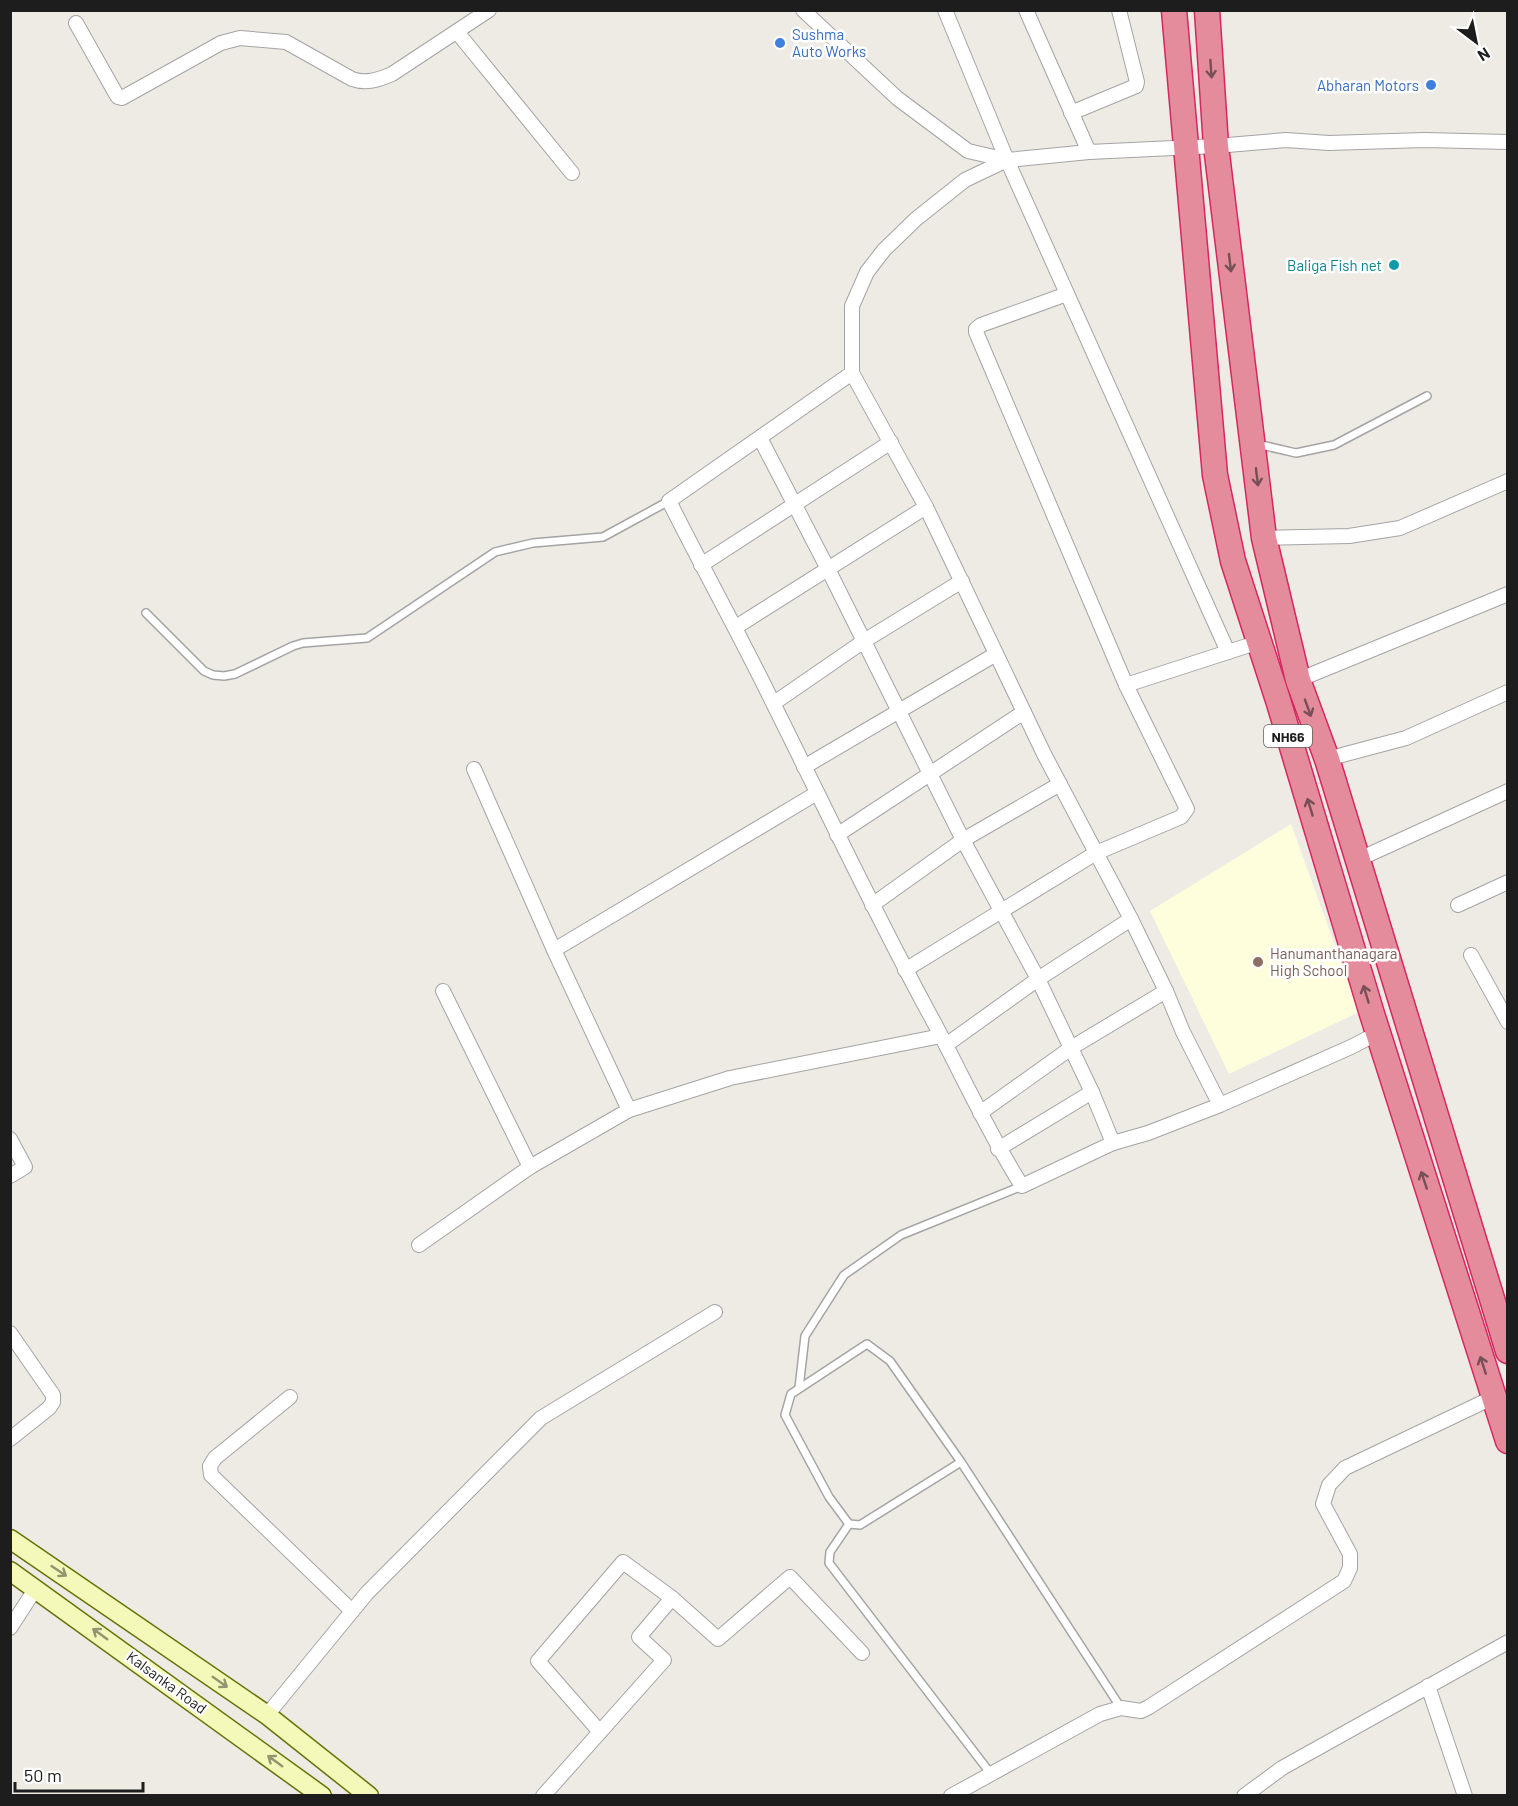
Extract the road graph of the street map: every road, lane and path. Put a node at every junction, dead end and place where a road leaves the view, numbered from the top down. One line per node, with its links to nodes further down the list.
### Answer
1 (489, 10): 9 (street)
2 (803, 10): 15 (street)
3 (945, 10): 15 (street)
4 (1026, 10): 10 (street)
5 (1119, 10): 10 (street)
6 (1174, 10): 12 (highway, NH66)
7 (1207, 10): 13 (highway, NH66, one-way to 13)
8 (76, 23): 9 (street)
9 (457, 32): 16 (street)
10 (1071, 112): 14 (street)
11 (1508, 142): 13 (street)
12 (1186, 146): 13 (street); 14 (street); 35 (highway, NH66)
13 (1216, 146): 22 (highway, NH66, one-way to 22)
14 (1089, 152): 15 (street)
15 (1007, 160): 17 (street); 18 (street)
16 (572, 173)
17 (1067, 294): 36 (street); 39 (street)
18 (852, 373): 20 (street); 21 (street)
19 (1427, 396): 22 (lane)
20 (760, 438): 24 (street); 25 (street)
21 (891, 442): 25 (street); 26 (street)
22 (1252, 443): 27 (highway, NH66, one-way to 27)
23 (1508, 481): 27 (street)
24 (669, 501): 28 (street); 32 (lane)
25 (796, 505): 28 (street); 29 (street)
26 (926, 507): 29 (street); 30 (street)
27 (1264, 538): 38 (highway, NH66)
28 (700, 565): 33 (street)
29 (828, 569): 33 (street); 34 (street)
30 (962, 581): 34 (street); 37 (street)
31 (1508, 594): 38 (street)
32 (146, 613)
33 (736, 627): 41 (street)
34 (864, 641): 41 (street); 42 (street)
35 (1259, 642): 36 (street); 67 (highway, NH66, one-way to 35)
36 (1228, 652): 39 (street)
37 (996, 654): 42 (street); 43 (street)
38 (1298, 680): 44 (highway, NH66, one-way to 44)
39 (1126, 685): 53 (street)
40 (1508, 692): 44 (street)
41 (774, 703): 45 (street)
42 (899, 711): 45 (street); 47 (street)
43 (1024, 712): 47 (street); 48 (street)
44 (1327, 759): 54 (highway, NH66)
45 (804, 767): 50 (street)
46 (474, 769): 60 (street)
47 (930, 773): 51 (street); 52 (street)
48 (1060, 784): 52 (street); 53 (street)
49 (1508, 791): 54 (street)
50 (817, 793): 51 (street); 60 (street)
51 (837, 835): 56 (street)
52 (963, 840): 56 (street); 58 (street)
53 (1096, 853): 58 (street); 59 (street)
54 (1357, 860): 83 (highway, NH66)
55 (1508, 882): 57 (street)
56 (872, 905): 62 (street)
57 (1458, 905)
58 (1002, 912): 62 (street); 63 (street)
59 (1131, 919): 63 (street); 65 (street)
60 (554, 950): 72 (street)
61 (1471, 956): 66 (street)
62 (906, 970): 68 (street)
63 (1038, 979): 68 (street); 69 (street)
64 (443, 991): 77 (street)
65 (1166, 991): 69 (street); 71 (street)
66 (1508, 1022)
67 (1378, 1033): 71 (street); 86 (highway, NH66, one-way to 67)
68 (944, 1041): 72 (street); 73 (street)
69 (1071, 1048): 70 (street); 73 (street)
70 (1092, 1092): 75 (street); 76 (street)
71 (1220, 1105): 75 (street)
72 (629, 1110): 77 (street)
73 (980, 1113): 76 (street)
74 (10, 1139): 78 (street)
75 (1113, 1143): 79 (street)
76 (998, 1149): 79 (street)
77 (530, 1167): 80 (street)
78 (10, 1176)
79 (1022, 1186): 84 (lane)
80 (419, 1245)
81 (715, 1312): 95 (street)
82 (10, 1333): 87 (street)
83 (1508, 1351)
84 (800, 1388): 89 (lane); 90 (lane)
85 (290, 1397): 95 (street)
86 (1494, 1397): 88 (highway, NH66); 100 (street)
87 (10, 1439)
88 (1508, 1441)
89 (961, 1462): 90 (lane); 100 (lane)
90 (849, 1524): 103 (lane)
91 (10, 1539): 101 (main road, one-way to 101)
92 (10, 1570): 93 (main road, Kalsanka Road)
93 (36, 1588): 96 (street); 104 (main road, Kalsanka Road, one-way to 93)
94 (672, 1598): 98 (street); 102 (street); 102 (street)
95 (352, 1611): 101 (street)
96 (10, 1628)
97 (1508, 1642): 99 (street)
98 (862, 1653)
99 (1428, 1686): 108 (street); 109 (street)
100 (1121, 1708): 103 (street)
101 (267, 1715): 105 (main road)
102 (600, 1732): 106 (street)
103 (991, 1774): 107 (street)
104 (322, 1796)
105 (369, 1796)
106 (543, 1796)
107 (951, 1796)
108 (1244, 1796)
109 (1466, 1796)

